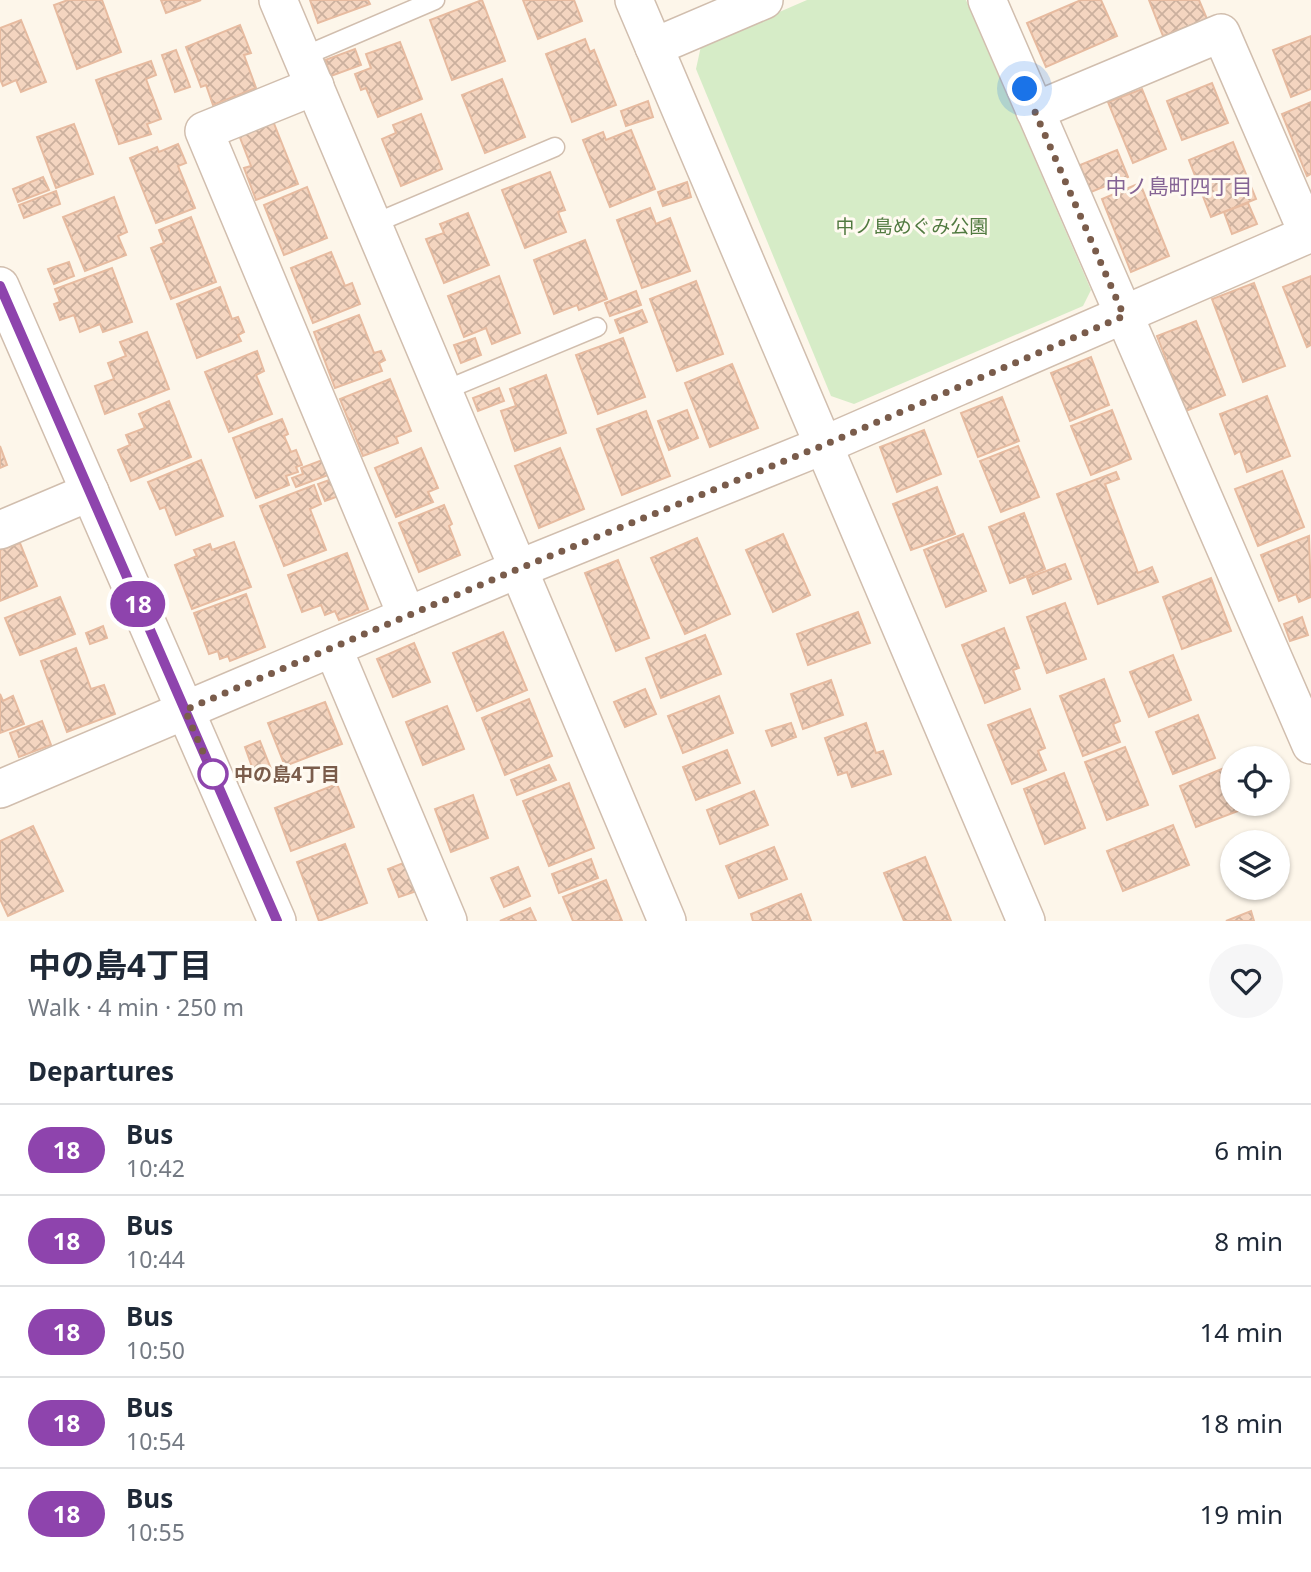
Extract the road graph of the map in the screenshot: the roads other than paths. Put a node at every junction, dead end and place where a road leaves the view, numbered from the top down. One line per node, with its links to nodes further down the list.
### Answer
1 (278, 0): 7 (street)
2 (435, 0): 7 (lane)
3 (634, 0): 6 (street)
4 (764, 0): 6 (street)
5 (986, 0): 8 (street)
6 (654, 47): 16 (street)
7 (309, 72): 10 (street); 20 (street)
8 (1035, 111): 11 (street); 13 (street)
9 (555, 147): 10 (lane)
10 (373, 225): 15 (street)
11 (1310, 233): 13 (street)
12 (0, 286): 17 (street)
13 (1124, 316): 16 (street); 23 (street)
14 (597, 327): 15 (lane)
15 (443, 391): 19 (street)
16 (824, 445): 19 (street); 28 (street)
17 (90, 492): 18 (street); 22 (street)
18 (0, 530)
19 (518, 569): 20 (street); 27 (street)
20 (407, 615): 21 (street)
21 (333, 648): 22 (street); 26 (street)
22 (185, 710): 24 (street); 25 (street)
23 (1311, 745)
24 (0, 789)
25 (277, 921)
26 (448, 921)
27 (667, 921)
28 (1026, 921)

